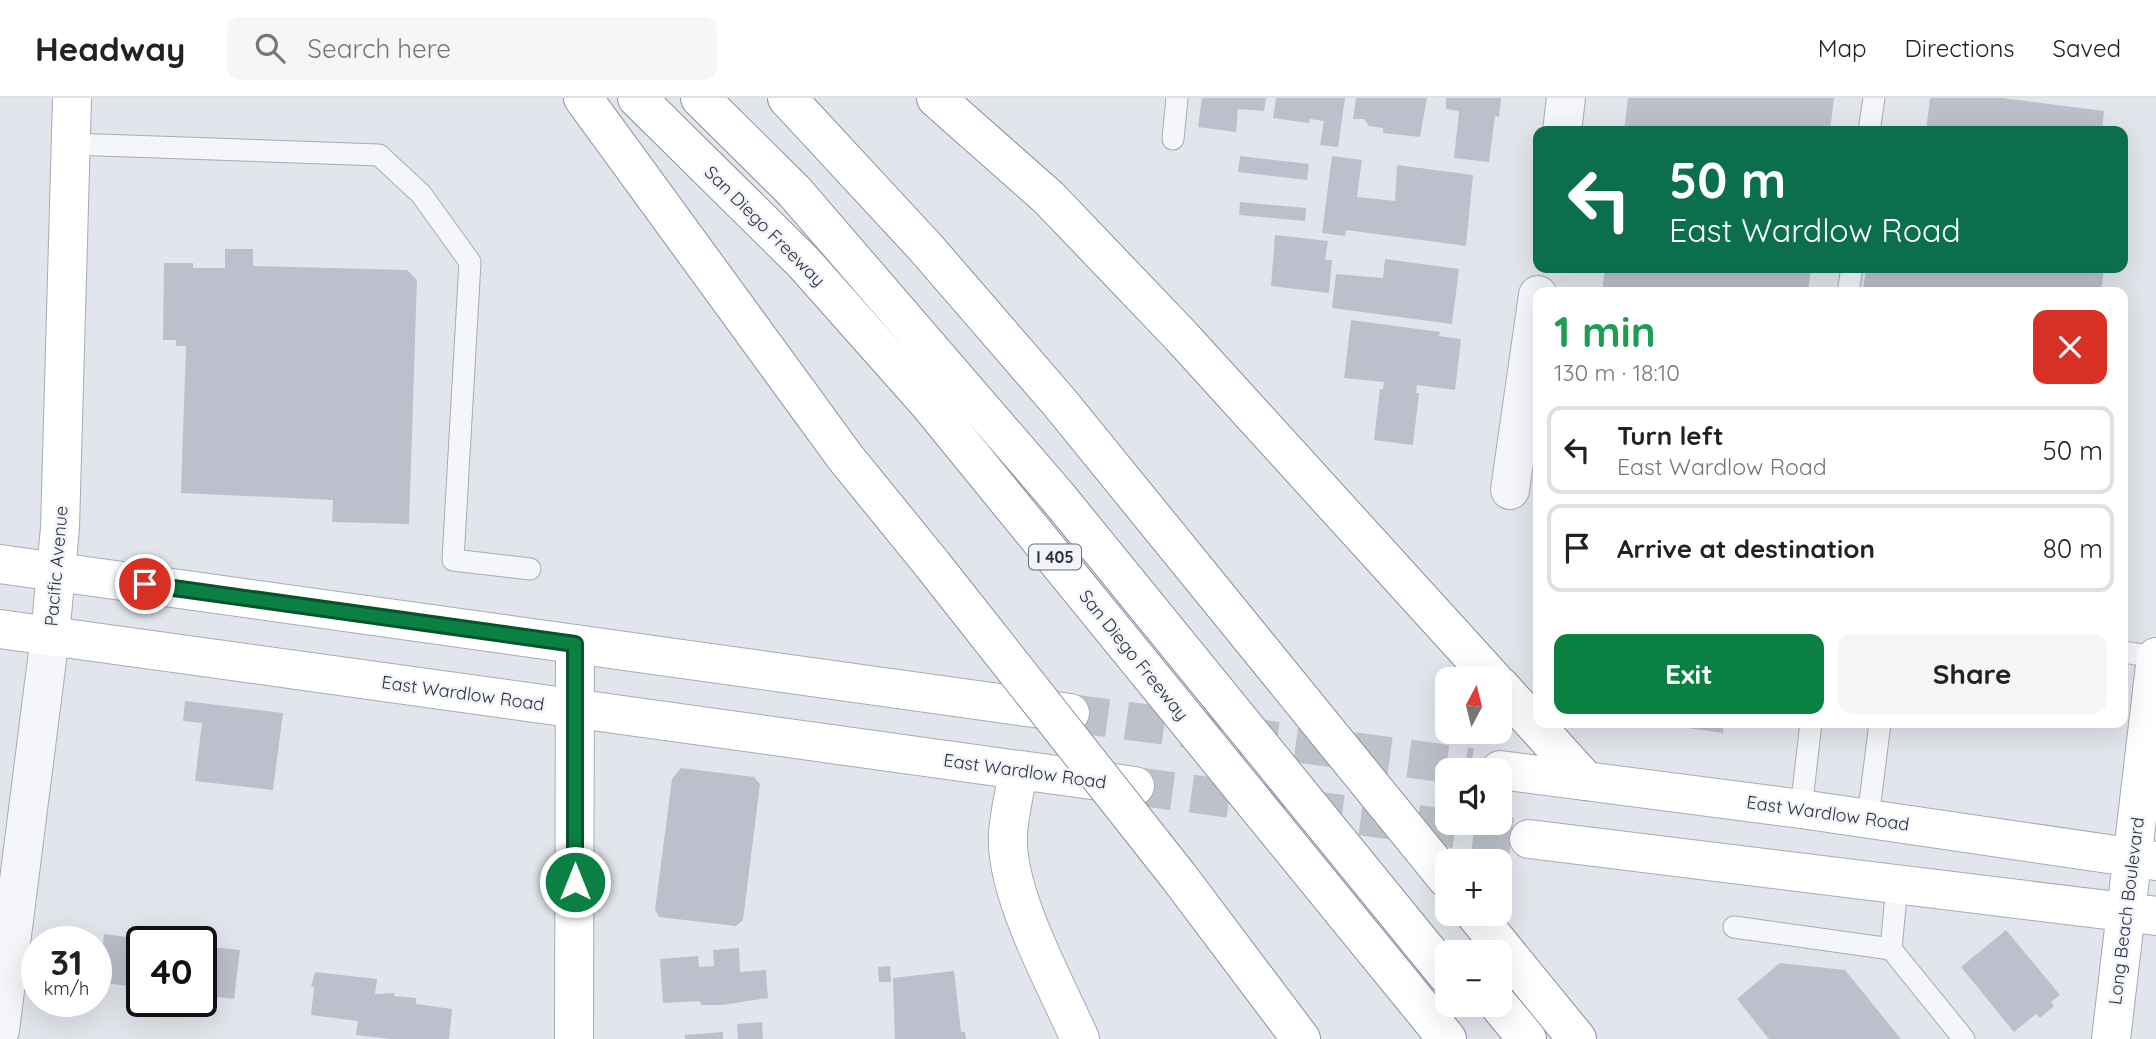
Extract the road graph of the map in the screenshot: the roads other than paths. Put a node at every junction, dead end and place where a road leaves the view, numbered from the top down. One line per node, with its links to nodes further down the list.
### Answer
1 (72, 98): 14 (main road, Pacific Avenue)
2 (583, 98): 55 (main road, bridge)
3 (637, 98): 56 (main road, San Diego Freeway / I 405)
4 (700, 98): 48 (main road)
5 (735, 98): 46 (main road)
6 (787, 98): 41 (main road)
7 (936, 98): 25 (main road)
8 (1177, 98): 13 (lane)
9 (1566, 98): 11 (street)
10 (1874, 98): 12 (lane)
11 (1563, 126)
12 (1870, 126)
13 (1173, 139)
14 (71, 144): 18 (lane); 19 (main road, Pacific Avenue)
15 (1533, 335): 16 (street)
16 (1510, 490)
17 (0, 564): 19 (main road)
18 (530, 569)
19 (57, 571): 21 (main road, Pacific Avenue); 22 (main road)
20 (0, 629): 21 (main road, East Wardlow Road)
21 (50, 635): 27 (main road, East Wardlow Road); 49 (street, Pacific Avenue)
22 (575, 644): 27 (main road); 28 (main road)
23 (2128, 653): 24 (lane)
24 (2156, 657): 40 (main road, Long Beach Boulevard)
25 (1482, 667)
26 (1512, 699): 29 (main road)
27 (575, 709): 33 (main road, East Wardlow Road); 53 (main road)
28 (1070, 713)
29 (1533, 722)
30 (1538, 728): 35 (main road)
31 (1810, 728): 37 (lane)
32 (1879, 728): 38 (lane)
33 (1018, 771): 36 (main road, East Wardlow Road); 54 (main road)
34 (1512, 772): 35 (main road, East Wardlow Road)
35 (1586, 781): 37 (main road, East Wardlow Road)
36 (1135, 786)
37 (1801, 809): 38 (main road, East Wardlow Road)
38 (1868, 818): 40 (main road, East Wardlow Road)
39 (1529, 839): 42 (main road)
40 (2144, 860): 43 (main road, Long Beach Boulevard)
41 (1435, 864)
42 (1897, 884): 43 (main road); 47 (lane)
43 (2140, 914): 61 (main road, Long Beach Boulevard)
44 (1485, 926): 59 (main road)
45 (1734, 927): 47 (lane)
46 (1445, 940)
47 (1891, 948): 60 (lane)
48 (1435, 960)
49 (3, 973): 52 (street, Pacific Avenue)
50 (1481, 1017): 57 (main road)
51 (1509, 1017): 58 (main road)
52 (0, 1030)
53 (574, 1039)
54 (1080, 1039)
55 (1301, 1039)
56 (1447, 1039)
57 (1499, 1039)
58 (1527, 1039)
59 (1577, 1039)
60 (1964, 1039)
61 (2111, 1039)

